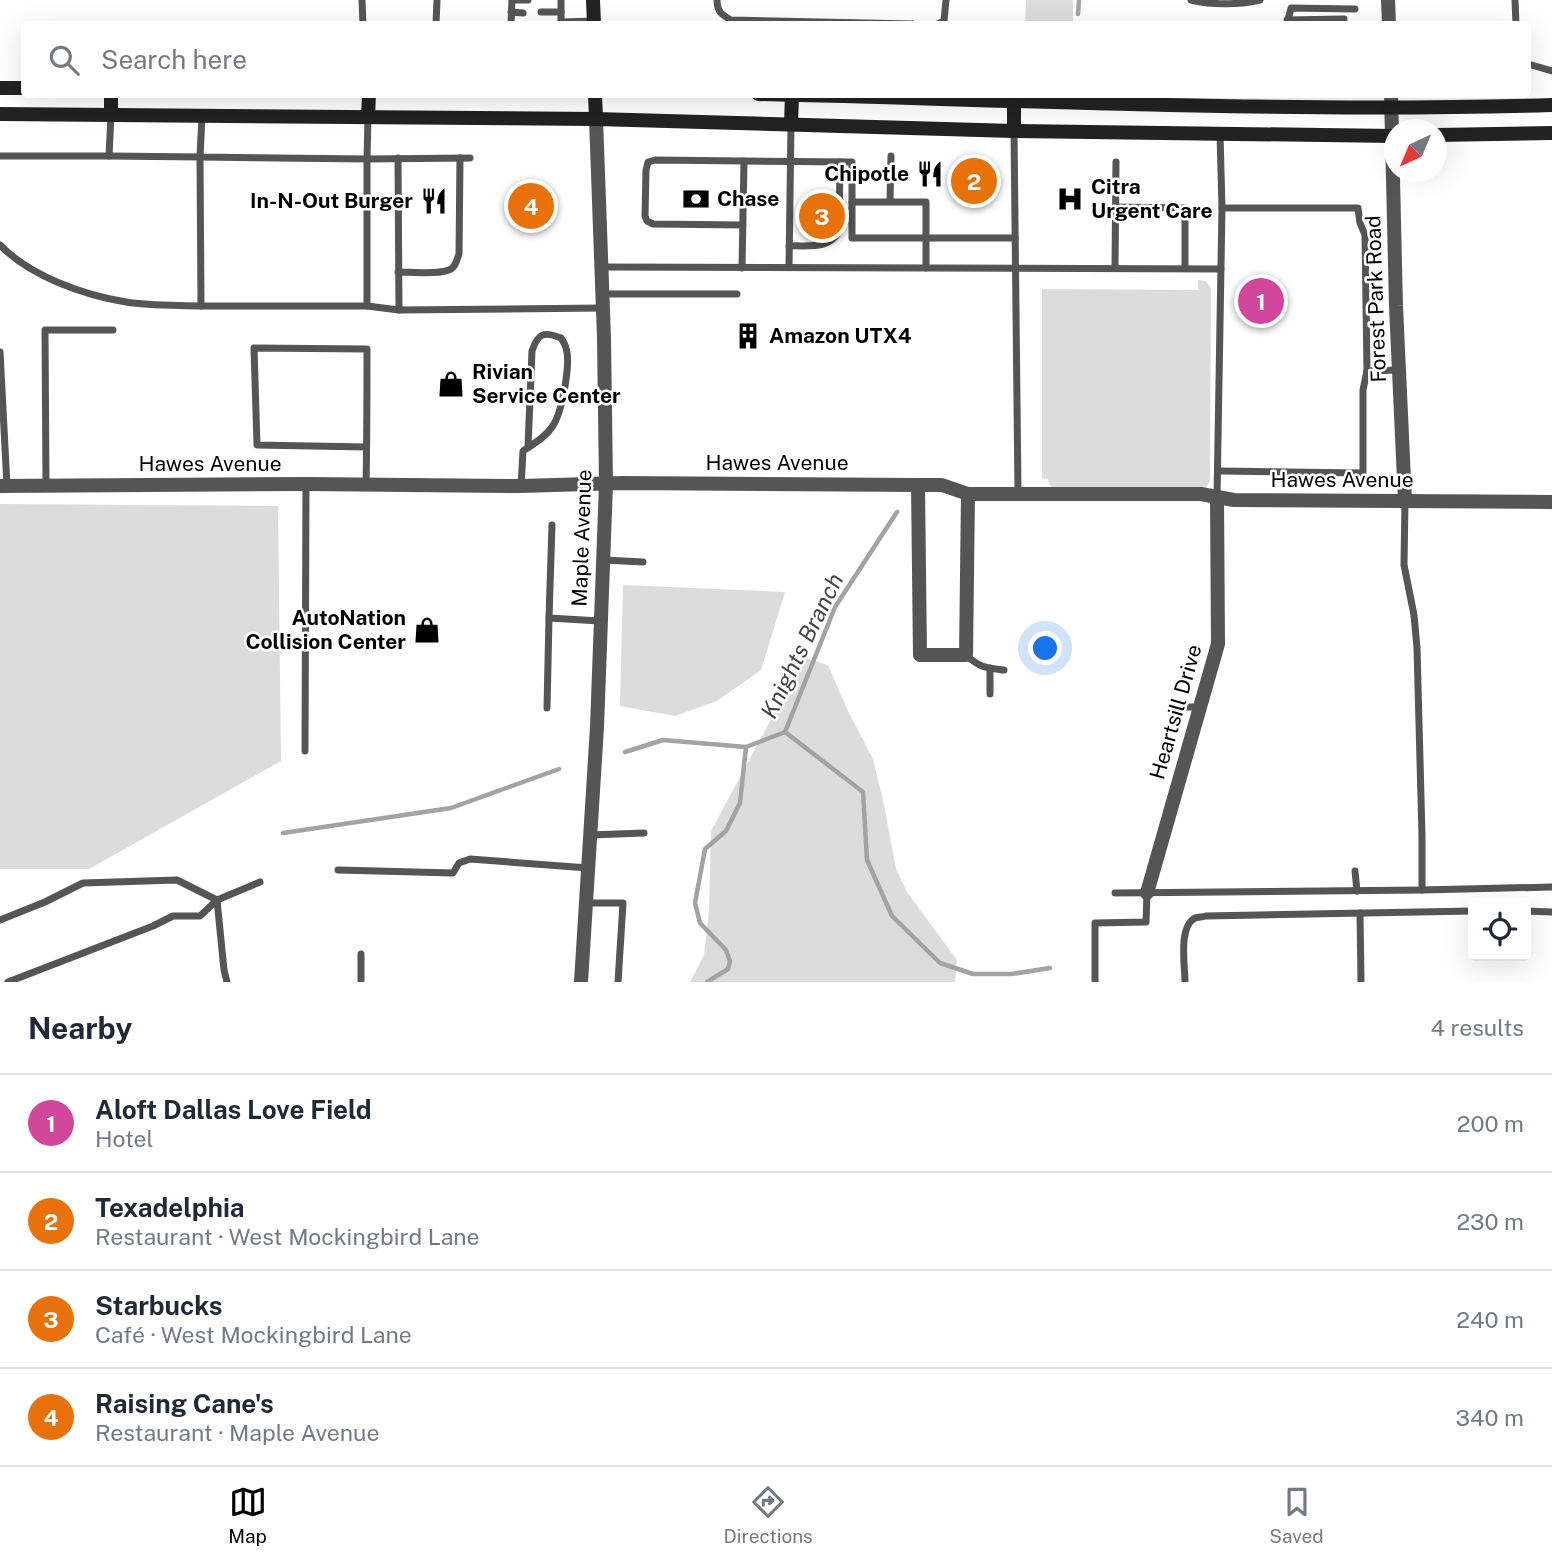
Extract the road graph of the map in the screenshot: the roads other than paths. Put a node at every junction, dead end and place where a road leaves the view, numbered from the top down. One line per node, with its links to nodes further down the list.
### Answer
1 (362, 0): 19 (lane)
2 (436, 0): 20 (lane)
3 (512, 0): 4 (lane); 14 (lane)
4 (527, 0)
5 (561, 0): 17 (lane)
6 (593, 0): 23 (main road)
7 (716, 0): 24 (lane)
8 (946, 0): 25 (lane)
9 (1191, 0): 10 (lane)
10 (1260, 0)
11 (1388, 0): 28 (street)
12 (1515, 0): 29 (lane)
13 (1355, 9): 26 (lane)
14 (512, 12): 15 (lane); 21 (lane)
15 (523, 12)
16 (541, 12): 17 (lane)
17 (561, 12): 22 (lane)
18 (1343, 19): 27 (lane)
19 (363, 21)
20 (436, 21)
21 (511, 21)
22 (561, 21)
23 (594, 21)
24 (776, 21)
25 (944, 21)
26 (1287, 21)
27 (1306, 21)
28 (1389, 21)
29 (1516, 21)
30 (1531, 65): 31 (lane)
31 (1552, 71)
32 (0, 88): 33 (main road)
33 (21, 88)
34 (111, 98): 45 (main road)
35 (369, 98): 47 (main road)
36 (595, 98): 48 (main road, Maple Avenue)
37 (792, 98): 49 (main road)
38 (887, 98): 41 (main road)
39 (1524, 100): 42 (main road); 43 (main road)
40 (1282, 101): 41 (main road); 42 (main road)
41 (1014, 102): 50 (main road)
42 (1391, 102)
43 (1552, 105)
44 (0, 114): 45 (main road)
45 (111, 115): 46 (main road); 56 (lane)
46 (202, 116): 47 (main road); 58 (lane)
47 (368, 117): 48 (main road); 61 (lane)
48 (596, 119): 49 (main road); 77 (street, Maple Avenue)
49 (791, 124): 50 (main road); 64 (lane)
50 (1014, 131): 52 (main road); 74 (lane)
51 (1552, 133): 53 (main road)
52 (1220, 134): 54 (main road); 71 (lane)
53 (1447, 135)
54 (1384, 136)
55 (0, 156): 56 (lane)
56 (109, 156): 58 (lane)
57 (891, 156): 68 (lane)
58 (200, 157): 61 (lane); 88 (lane)
59 (460, 158): 60 (lane); 62 (lane); 85 (lane)
60 (470, 158)
61 (367, 159): 62 (lane); 89 (lane)
62 (398, 159): 85 (lane)
63 (744, 161): 64 (lane); 72 (lane); 72 (lane)
64 (790, 162): 65 (lane); 76 (lane)
65 (840, 162): 69 (lane); 76 (lane)
66 (1116, 162): 70 (lane)
67 (1394, 182): 93 (street, Forest Park Road)
68 (890, 201): 69 (lane); 73 (lane)
69 (852, 202): 73 (lane)
70 (1115, 207): 81 (lane); 82 (lane)
71 (1222, 208): 84 (lane); 94 (lane)
72 (743, 225): 79 (lane)
73 (926, 238): 74 (lane); 80 (lane)
74 (1015, 238): 83 (lane)
75 (0, 245): 88 (lane)
76 (789, 246): 78 (lane)
77 (602, 267): 79 (lane); 87 (street, Maple Avenue)
78 (789, 267): 79 (lane); 80 (lane)
79 (742, 268)
80 (926, 268): 83 (lane)
81 (1115, 268): 82 (lane); 83 (lane)
82 (1185, 268): 84 (lane)
83 (1016, 269): 106 (lane)
84 (1221, 269): 97 (lane)
85 (398, 272): 90 (lane)
86 (737, 294): 87 (lane)
87 (603, 301): 90 (lane); 99 (street, Maple Avenue)
88 (201, 306): 89 (lane)
89 (367, 306): 90 (lane)
90 (399, 310)
91 (113, 330): 103 (lane)
92 (0, 352): 102 (lane)
93 (1399, 370): 94 (lane); 108 (street, Forest Park Road)
94 (1367, 371): 97 (lane)
95 (366, 447): 95 (lane); 100 (lane)
96 (528, 447): 96 (lane); 104 (lane)
97 (1219, 471): 107 (lane)
98 (306, 484): 100 (street, Hawes Avenue); 103 (street, Hawes Avenue); 122 (lane)
99 (606, 484): 101 (street, Hawes Avenue); 104 (street, Hawes Avenue); 111 (street, Maple Avenue)
100 (366, 485): 104 (street, Hawes Avenue)
101 (918, 485): 105 (street, Hawes Avenue); 115 (street)
102 (3, 486): 103 (street, Hawes Avenue)
103 (46, 486)
104 (521, 486)
105 (968, 494): 106 (street, Hawes Avenue); 115 (street)
106 (1018, 494): 107 (street, Hawes Avenue)
107 (1217, 497): 108 (street, Hawes Avenue); 120 (street, Heartsill Drive)
108 (1405, 501): 109 (street, Hawes Avenue); 130 (lane)
109 (1552, 502)
110 (552, 525): 113 (lane)
111 (604, 560): 112 (lane); 114 (street, Maple Avenue)
112 (643, 562)
113 (549, 618): 114 (lane); 121 (lane)
114 (600, 621): 124 (street, Maple Avenue)
115 (966, 655): 116 (lane)
116 (990, 668): 117 (lane); 118 (lane)
117 (1004, 670)
118 (990, 694)
119 (1175, 707): 120 (lane)
120 (1200, 707): 133 (street, Heartsill Drive)
121 (547, 708)
122 (305, 751)
123 (644, 833): 124 (lane)
124 (590, 835): 125 (street, Maple Avenue)
125 (588, 868): 126 (lane); 135 (street, Maple Avenue)
126 (338, 870)
127 (1355, 871): 131 (lane)
128 (260, 882): 134 (lane)
129 (1552, 887): 130 (lane)
130 (1422, 890): 131 (lane)
131 (1357, 891): 133 (lane)
132 (1115, 893): 133 (lane)
133 (1147, 893): 147 (lane)
134 (217, 900): 140 (lane); 142 (lane); 143 (lane)
135 (585, 903): 145 (street, Maple Avenue); 146 (lane)
136 (1468, 911): 139 (lane)
137 (1531, 911): 138 (lane)
138 (1552, 912)
139 (1360, 914): 148 (lane); 149 (lane)
140 (0, 920)
141 (361, 954): 144 (lane)
142 (8, 982)
143 (228, 982)
144 (361, 982)
145 (580, 982)
146 (618, 982)
147 (1095, 982)
148 (1185, 982)
149 (1361, 982)

